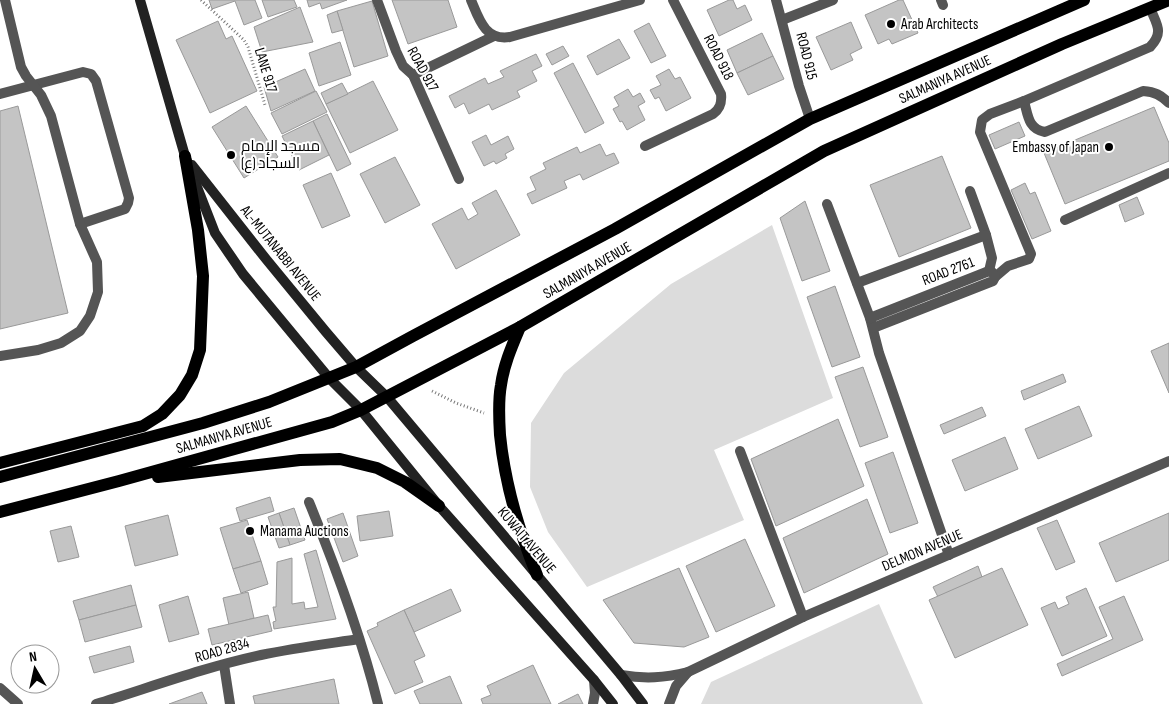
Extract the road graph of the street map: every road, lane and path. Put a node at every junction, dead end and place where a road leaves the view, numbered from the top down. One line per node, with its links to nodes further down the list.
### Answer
1 (5, 0): 17 (street)
2 (140, 0): 24 (main road, AL-MUTANABBI AVENUE)
3 (201, 0): 21 (path, LANE 917)
4 (377, 0): 16 (street, ROAD 917)
5 (471, 0): 15 (street)
6 (640, 0): 15 (street)
7 (673, 0): 23 (street, ROAD 918)
8 (776, 0): 14 (street, ROAD 915)
9 (833, 0): 14 (street)
10 (1084, 0): 12 (main road, SALMANIYA AVENUE)
11 (1169, 0): 13 (main road, SALMANIYA AVENUE)
12 (1063, 4): 22 (main road, SALMANIYA AVENUE)
13 (1150, 8): 19 (street); 35 (main road, SALMANIYA AVENUE)
14 (782, 20): 22 (street, ROAD 915)
15 (494, 36): 16 (street)
16 (413, 75): 26 (street, ROAD 917)
17 (34, 85): 18 (street); 30 (street); 30 (street)
18 (0, 94)
19 (1024, 101): 20 (street); 32 (street)
20 (1169, 104)
21 (265, 105)
22 (810, 120): 38 (main road, SALMANIYA AVENUE)
23 (645, 146)
24 (185, 156): 38 (main road, AL-MUTANABBI AVENUE); 39 (main road, AL-MUTANABBI AVENUE); 46 (main road)
25 (1169, 173): 29 (street)
26 (459, 180)
27 (970, 191): 31 (street)
28 (826, 204): 33 (street)
29 (1065, 220)
30 (80, 224): 37 (street)
31 (986, 235): 32 (street); 33 (street)
32 (992, 274): 34 (street, ROAD 2761); 36 (street, ROAD 2761)
33 (857, 282): 34 (street)
34 (870, 318): 36 (street)
35 (520, 327): 40 (main road, SALMANIYA AVENUE); 43 (main road)
36 (874, 328): 52 (street)
37 (0, 356)
38 (356, 367): 39 (main road, SALMANIYA AVENUE); 41 (main road, AL-MUTANABBI AVENUE)
39 (329, 378): 42 (main road, AL-MUTANABBI AVENUE); 47 (main road, SALMANIYA AVENUE)
40 (415, 382): 41 (main road, SALMANIYA AVENUE); 43 (path)
41 (387, 397): 42 (main road, SALMANIYA AVENUE); 53 (main road, KUWAIT AVENUE)
42 (361, 410): 48 (main road, SALMANIYA AVENUE); 50 (main road)
43 (499, 417): 53 (main road)
44 (740, 451): 54 (street)
45 (1169, 461): 52 (street, DELMON AVENUE)
46 (0, 463)
47 (0, 477)
48 (119, 481): 50 (main road); 51 (main road, SALMANIYA AVENUE)
49 (309, 502): 55 (street)
50 (439, 506): 59 (main road)
51 (0, 512)
52 (949, 555): 54 (street, DELMON AVENUE)
53 (537, 575): 58 (main road, KUWAIT AVENUE)
54 (803, 617): 57 (street, DELMON AVENUE)
55 (359, 639): 56 (street, ROAD 2834); 64 (street)
56 (224, 665): 62 (street, ROAD 2834); 63 (street)
57 (688, 672): 58 (street, DELMON AVENUE); 68 (street, DELMON AVENUE)
58 (620, 675): 67 (main road, KUWAIT AVENUE)
59 (594, 680): 65 (street); 66 (main road)
60 (0, 688): 61 (street)
61 (14, 703)
62 (96, 704)
63 (230, 704)
64 (378, 704)
65 (593, 704)
66 (613, 704)
67 (643, 704)
68 (669, 704)

